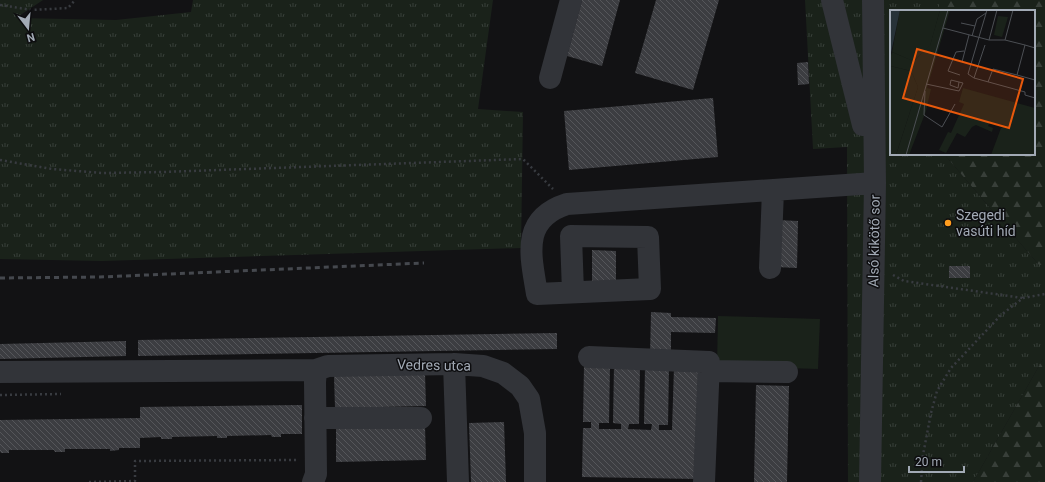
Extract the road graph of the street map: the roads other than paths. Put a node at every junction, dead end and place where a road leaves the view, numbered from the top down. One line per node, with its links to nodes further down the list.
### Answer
1 (571, 0): 4 (street)
2 (832, 0): 5 (street)
3 (874, 0): 5 (street, Alsó kikötő sor)
4 (550, 78)
5 (874, 126): 6 (street, Alsó kikötő sor)
6 (875, 183): 7 (street); 22 (street, Alsó kikötő sor)
7 (773, 190): 8 (street); 9 (street)
8 (770, 268)
9 (573, 292)
10 (589, 358): 13 (street)
11 (454, 364): 12 (street, Vedres utca); 19 (street); 20 (street, Vedres utca)
12 (316, 370): 14 (street, Vedres utca); 16 (street)
13 (708, 371): 15 (street); 21 (street)
14 (0, 372)
15 (787, 372)
16 (315, 418): 17 (street); 18 (street)
17 (421, 418)
18 (313, 482)
19 (458, 482)
20 (535, 482)
21 (704, 482)
22 (870, 482)

